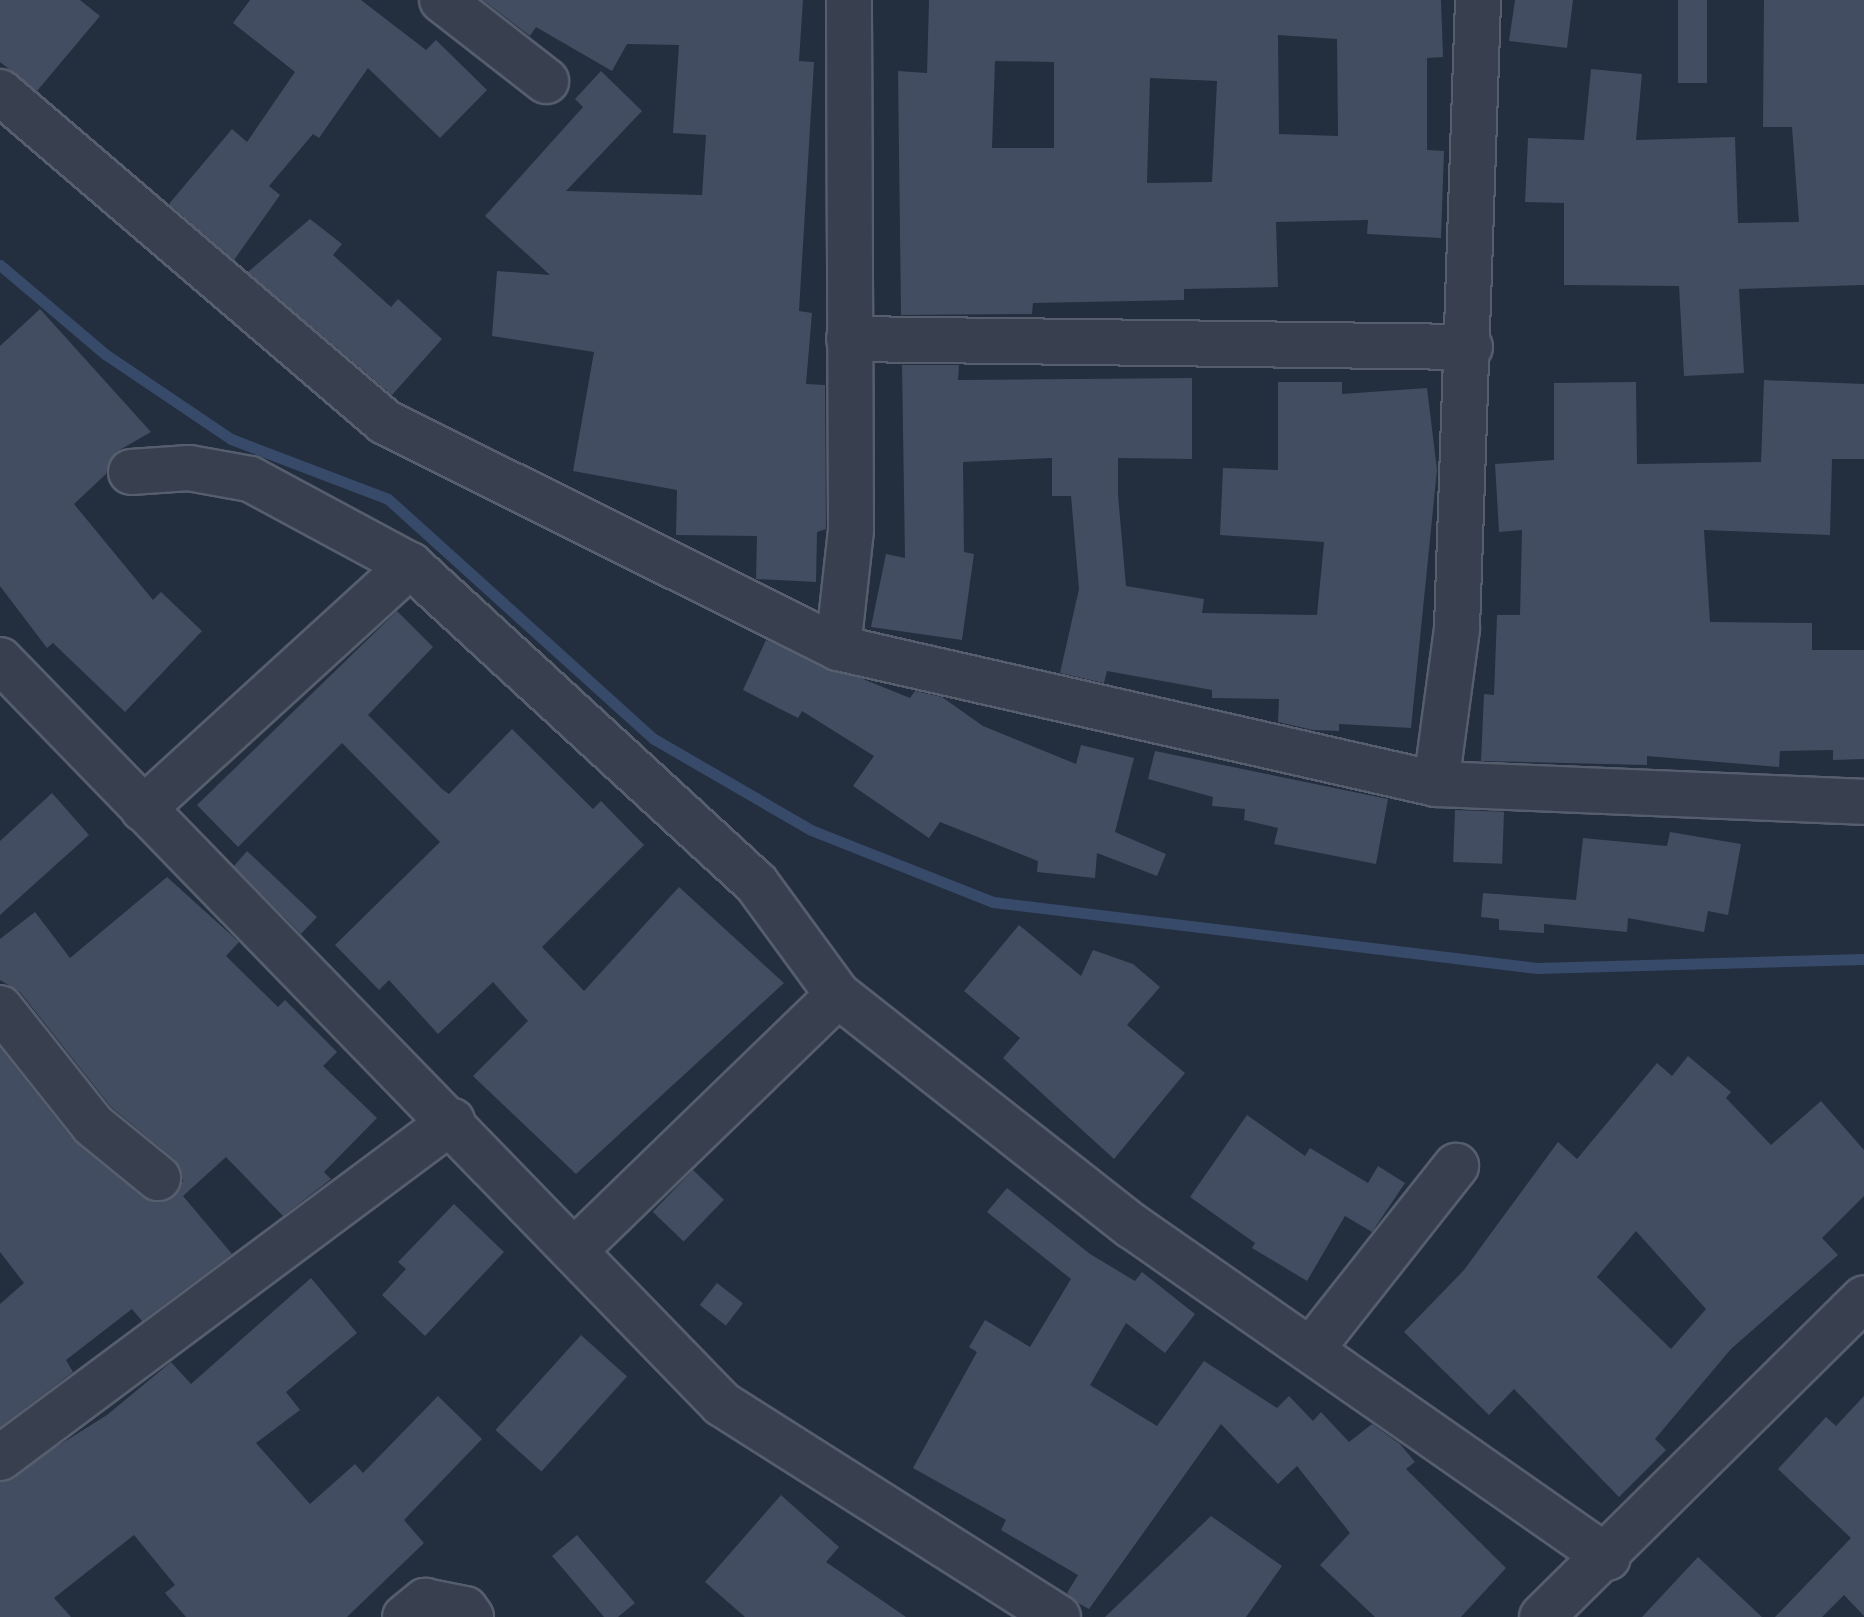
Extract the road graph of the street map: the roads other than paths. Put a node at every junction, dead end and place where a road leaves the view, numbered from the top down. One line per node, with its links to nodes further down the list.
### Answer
1 (442, 0): 4 (street)
2 (849, 0): 6 (street)
3 (1478, 0): 7 (street)
4 (546, 81)
5 (0, 92): 10 (street)
6 (849, 339): 7 (street); 10 (street)
7 (1470, 347): 12 (street)
8 (131, 472): 9 (street)
9 (410, 565): 14 (street); 15 (street)
10 (838, 648): 12 (street)
11 (0, 660): 14 (street)
12 (1436, 784): 13 (street)
13 (1864, 802)
14 (143, 809): 17 (street)
15 (838, 995): 20 (street); 22 (street)
16 (0, 1008): 19 (street)
17 (452, 1121): 20 (street); 23 (street)
18 (1456, 1166): 22 (street)
19 (158, 1178)
20 (576, 1249): 27 (street)
21 (1864, 1298): 24 (street)
22 (1313, 1347): 24 (street)
23 (0, 1458)
24 (1608, 1558): 28 (street)
25 (405, 1617): 26 (street)
26 (471, 1617)
27 (1058, 1617)
28 (1542, 1617)

